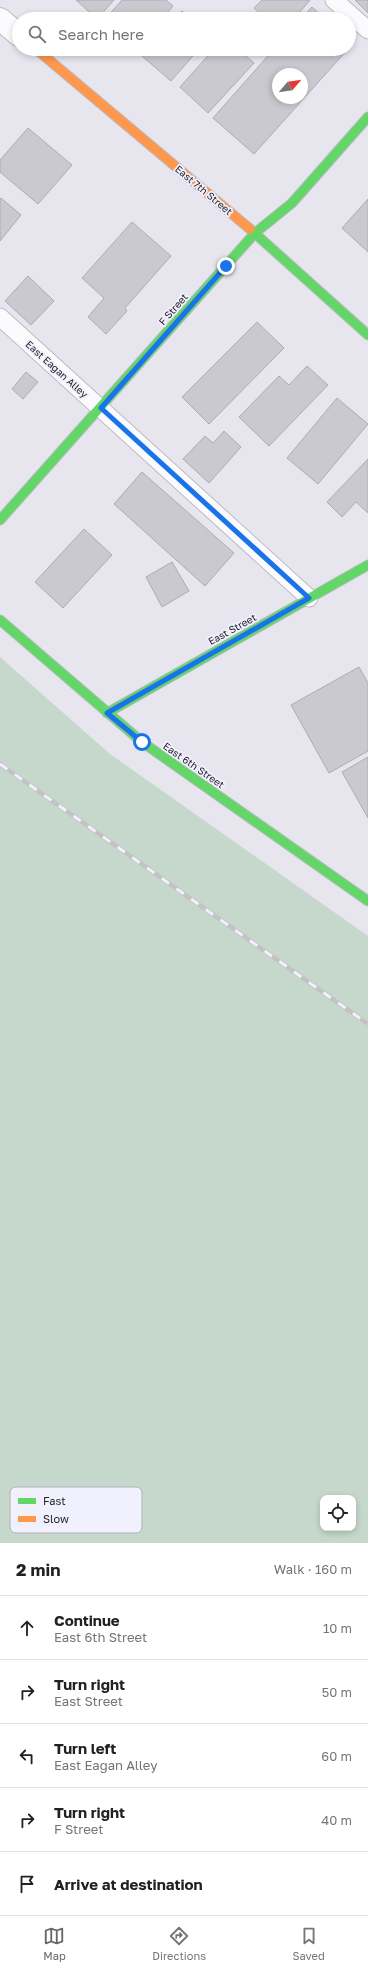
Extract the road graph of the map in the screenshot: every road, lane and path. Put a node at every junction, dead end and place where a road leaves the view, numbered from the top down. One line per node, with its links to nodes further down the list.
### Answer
1 (334, 0): 2 (lane)
2 (348, 12)
3 (0, 19): 5 (street)
4 (356, 19): 6 (lane)
5 (12, 29)
6 (368, 30)
7 (44, 56): 9 (street, East 7th Street)
8 (368, 117): 9 (street, F Street)
9 (255, 233): 11 (street, East 7th Street); 12 (street, F Street)
10 (0, 317): 12 (lane, East Eagan Alley)
11 (368, 335)
12 (101, 408): 13 (street, F Street); 15 (lane, East Eagan Alley)
13 (0, 520)
14 (368, 565): 15 (street, East Street)
15 (309, 598): 17 (street, East Street)
16 (0, 620): 17 (street, East 6th Street)
17 (107, 713): 18 (street, East 6th Street)
18 (368, 901)

